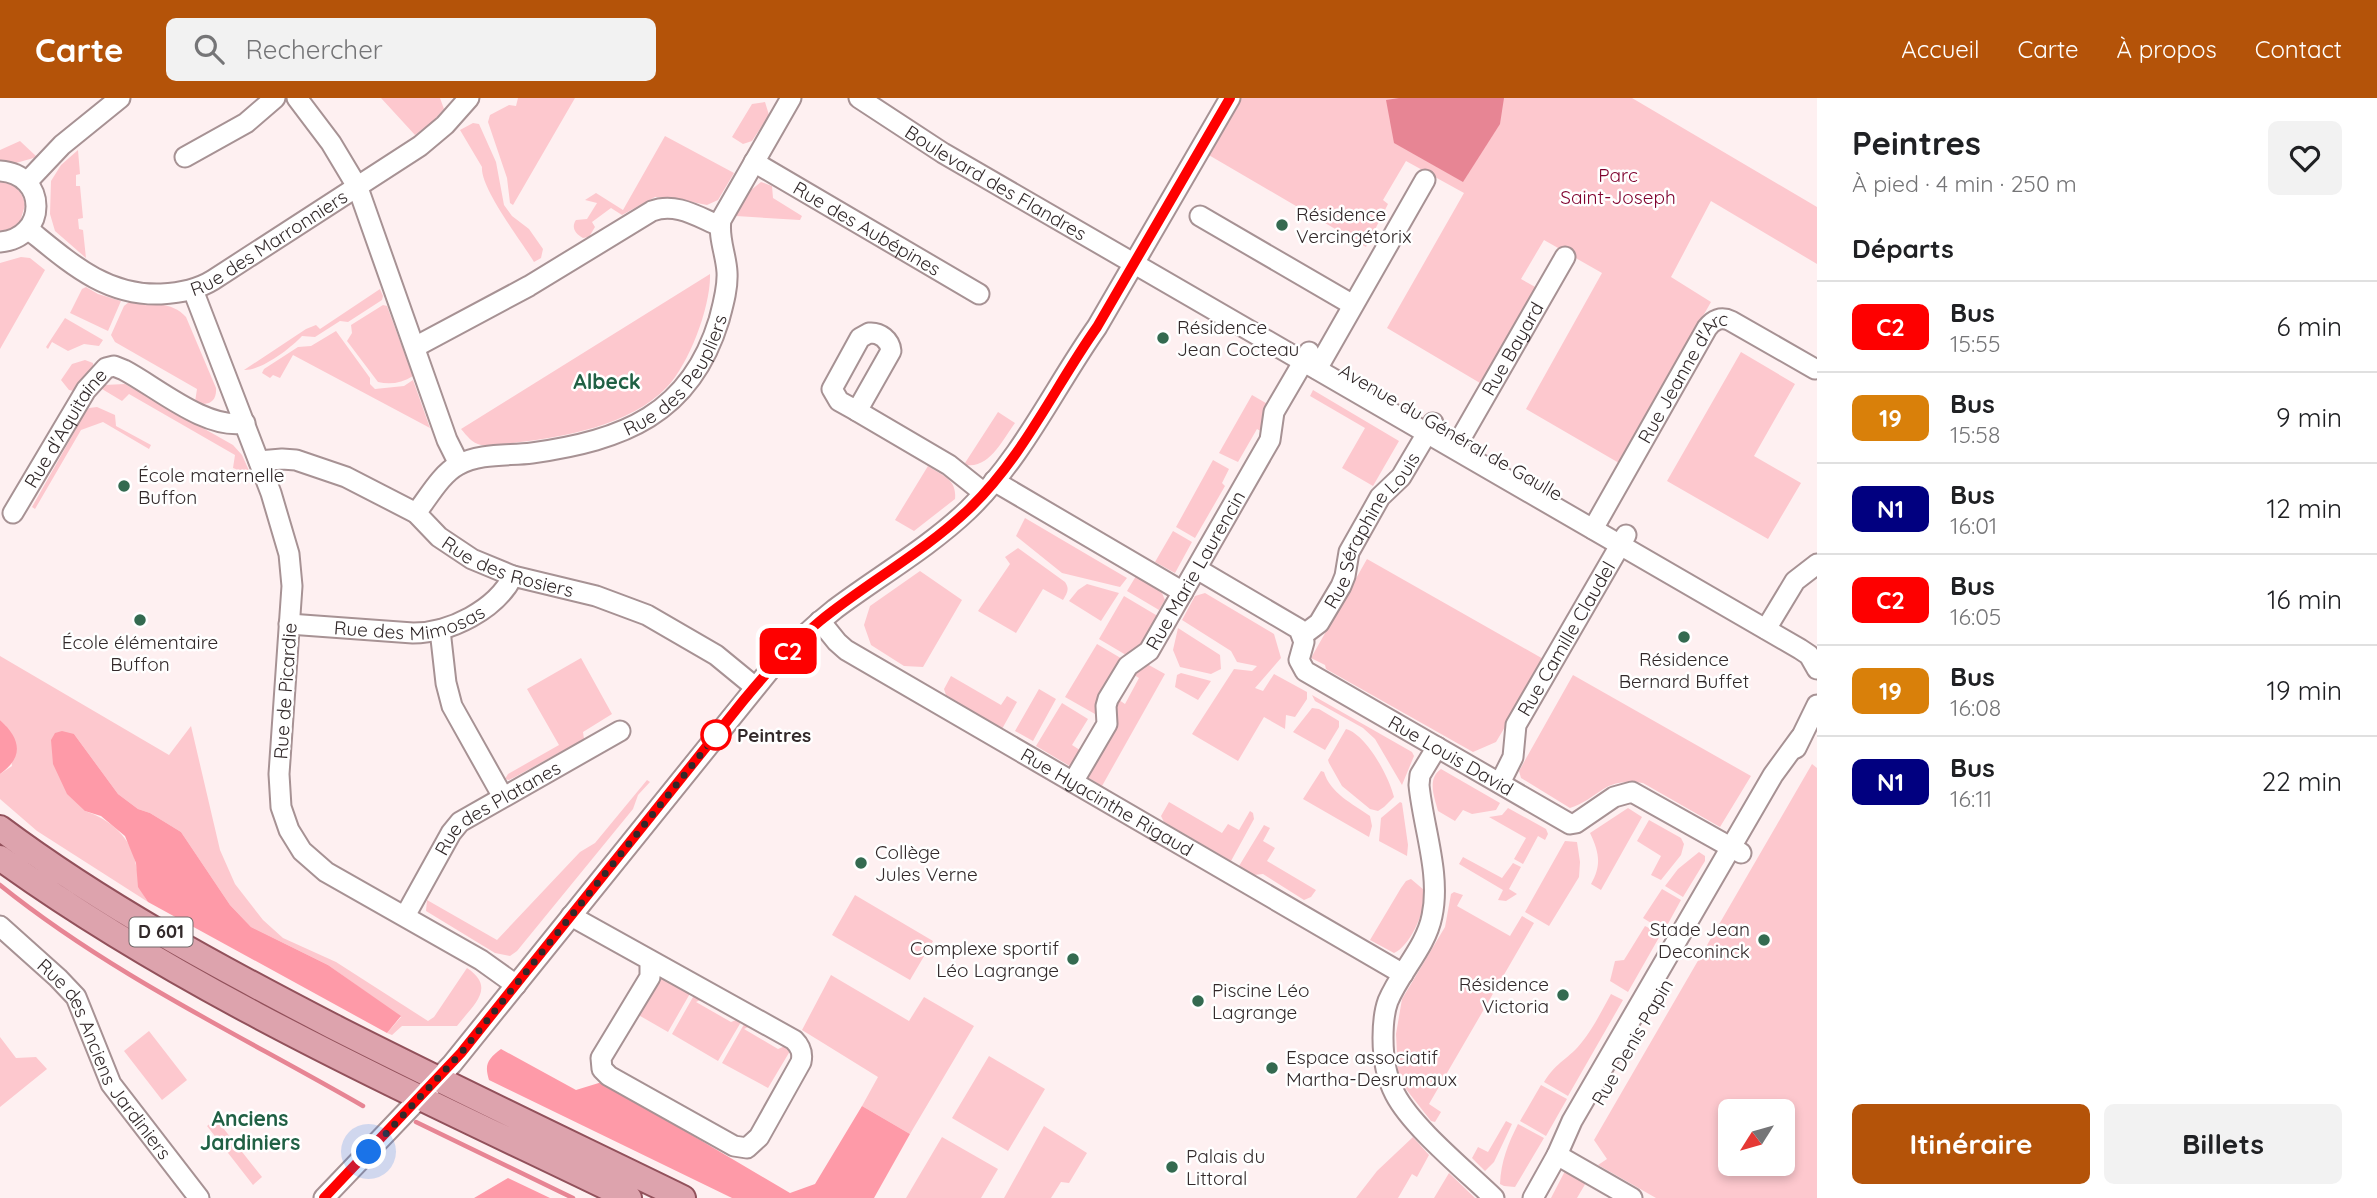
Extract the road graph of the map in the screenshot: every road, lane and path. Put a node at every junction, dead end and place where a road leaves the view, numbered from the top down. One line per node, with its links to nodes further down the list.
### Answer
1 (120, 98): 13 (street)
2 (275, 98): 9 (street)
3 (297, 98): 14 (street)
4 (469, 98): 14 (street)
5 (791, 98): 10 (street)
6 (861, 98): 19 (street, Boulevard des Flandres)
7 (1215, 98): 19 (street)
8 (1230, 98): 19 (street)
9 (185, 157)
10 (754, 162): 16 (street); 22 (street, Rue des Aubépines)
11 (0, 171): 13 (street)
12 (1425, 180): 23 (street, Rue Marie Laurencin)
13 (26, 182): 17 (street)
14 (358, 188): 21 (street, Rue des Marronniers); 24 (street, Rue des Marronniers)
15 (1199, 215): 23 (street)
16 (720, 226): 24 (street); 32 (street, Rue des Peupliers)
17 (28, 229): 18 (street); 21 (street, Rue des Marronniers)
18 (0, 242)
19 (1132, 255): 25 (street, Avenue du Général de Gaulle); 33 (street)
20 (1565, 257): 30 (street, Rue Bayard)
21 (193, 290): 28 (street, Rue de Picardie)
22 (979, 294)
23 (1353, 305): 25 (street, Rue Marie Laurencin)
24 (415, 347): 32 (street, Rue des Marronniers)
25 (1313, 360): 29 (street, Avenue du Général de Gaulle); 39 (street, Rue Marie Laurencin)
26 (1815, 369): 36 (street, Rue Jeanne d'Arc)
27 (857, 411): 33 (street)
28 (245, 423): 31 (street, Rue de Picardie); 34 (street, Rue d'Aquitaine)
29 (1431, 428): 30 (street, Avenue du Général de Gaulle); 36 (street, Avenue du Général de Gaulle); 46 (street, Rue Séraphine Louis)
30 (1461, 438): 36 (street, Avenue du Général de Gaulle)
31 (259, 461): 35 (street, Rue des Rosiers); 43 (street, Rue de Picardie)
32 (459, 464): 35 (street)
33 (989, 487): 41 (street); 42 (street)
34 (13, 513)
35 (416, 513): 40 (street, Rue des Rosiers)
36 (1596, 524): 37 (street, Avenue du Général de Gaulle)
37 (1624, 540): 44 (street, Avenue du Général de Gaulle); 54 (street, Rue Camille Claudel)
38 (1817, 564): 44 (street)
39 (1197, 569): 41 (street, Rue Marie Laurencin); 46 (street)
40 (513, 576): 45 (street, Rue des Mimosas); 49 (street, Rue des Rosiers)
41 (1184, 592): 53 (street, Rue Marie Laurencin)
42 (820, 621): 49 (street); 53 (street, Rue Hyacinthe Rigaud)
43 (289, 624): 45 (street, Rue des Mimosas); 59 (street, Rue de Picardie)
44 (1769, 624): 47 (street); 48 (street)
45 (440, 630): 55 (street)
46 (1303, 635): 52 (street, Rue Louis David)
47 (1817, 646)
48 (1817, 669)
49 (755, 687): 60 (street)
50 (1816, 705): 57 (street, Rue Denis Papin)
51 (620, 731): 55 (street, Rue des Platanes)
52 (1437, 747): 54 (street, Rue Louis David); 63 (street)
53 (1073, 782): 63 (street, Rue Hyacinthe Rigaud)
54 (1500, 783): 57 (street, Rue Louis David)
55 (503, 797): 59 (street, Rue des Platanes)
56 (0, 828): 65 (main road, D 601)
57 (1736, 851): 67 (street, Rue Denis Papin)
58 (0, 858): 66 (main road, D 601)
59 (405, 916): 64 (street, Rue de Picardie)
60 (571, 916): 62 (street); 64 (street)
61 (0, 926): 68 (street, Rue des Anciens Jardiniers)
62 (650, 961): 62 (street)
63 (1403, 974): 72 (street)
64 (516, 985): 65 (street)
65 (438, 1079): 66 (street); 71 (main road, D 601)
66 (421, 1097): 69 (street); 70 (main road, D 601)
67 (1557, 1155): 73 (street, Rue Denis Papin); 74 (street)
68 (200, 1198)
69 (324, 1198)
70 (629, 1198)
71 (684, 1198)
72 (1494, 1198)
73 (1533, 1198)
74 (1632, 1198)

